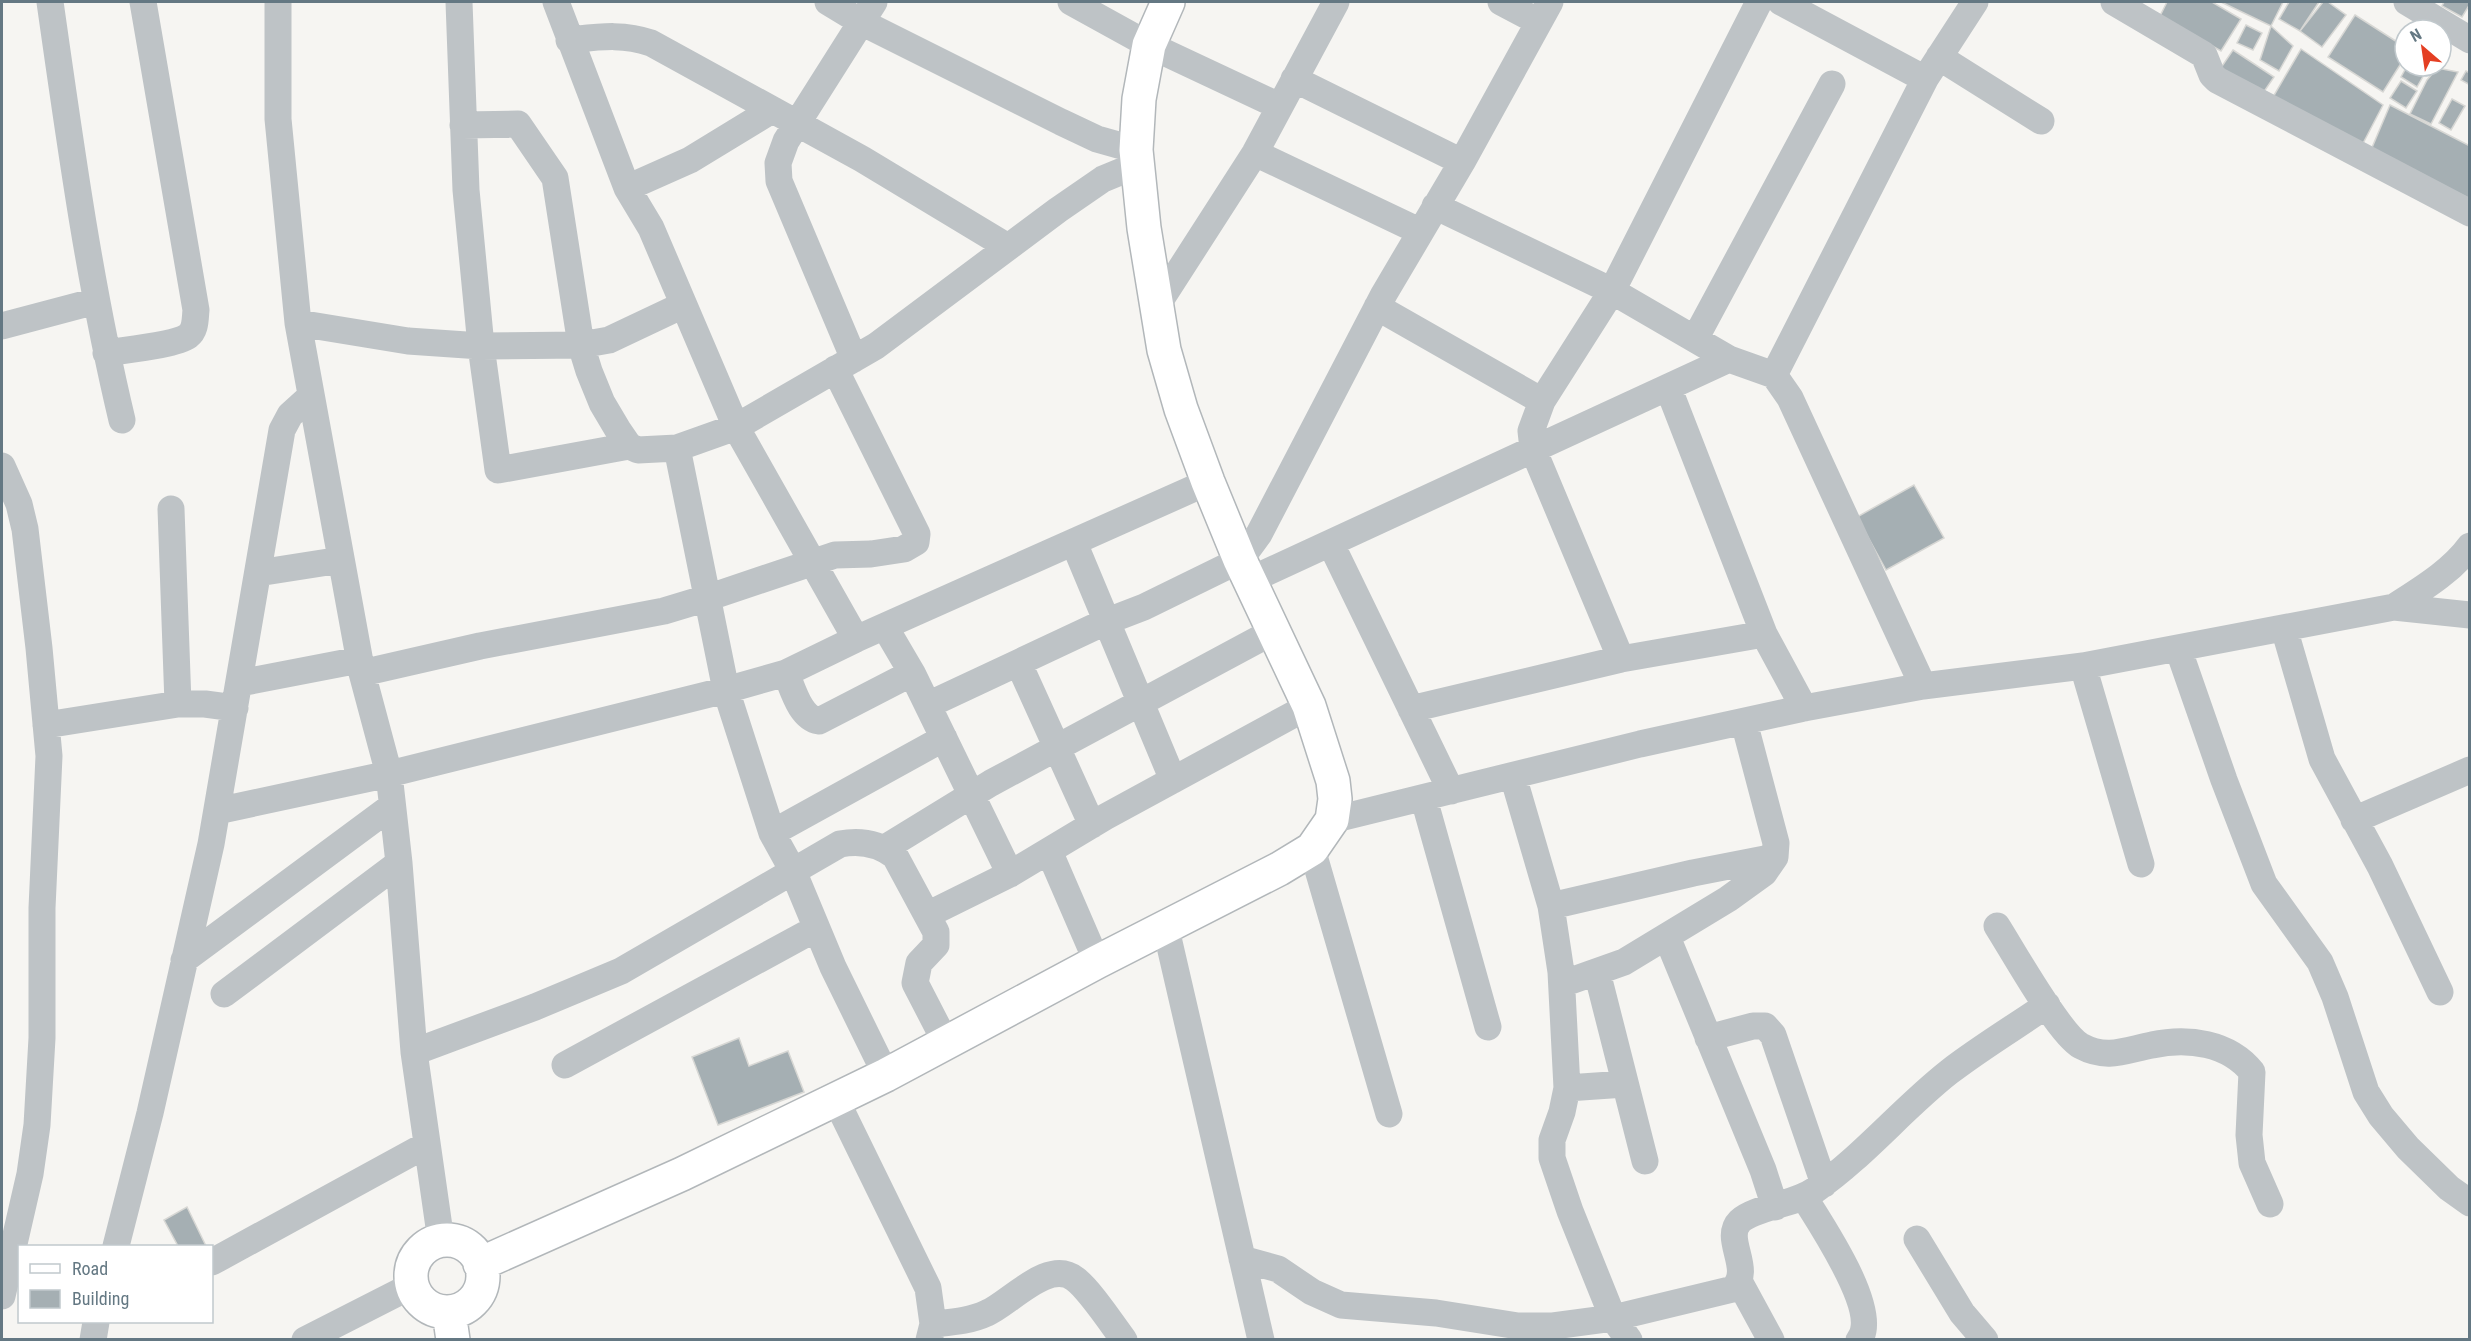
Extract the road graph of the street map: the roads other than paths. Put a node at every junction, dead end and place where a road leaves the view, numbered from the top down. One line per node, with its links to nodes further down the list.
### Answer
1 (50, 2): 38 (street)
2 (143, 2): 47 (street)
3 (278, 2): 42 (street)
4 (459, 2): 28 (street)
5 (556, 2): 18 (street)
6 (828, 2): 16 (street)
7 (1071, 2): 20 (street)
8 (1168, 2): 20 (main road)
9 (1336, 2): 22 (street)
10 (1501, 2): 17 (street)
11 (1759, 2): 37 (street)
12 (1780, 2): 21 (street)
13 (1975, 2): 21 (street)
14 (2114, 2): 34 (street)
15 (2407, 2): 19 (street)
16 (868, 12): 27 (street); 30 (street)
17 (1544, 12): 31 (street)
18 (569, 40): 25 (street); 32 (street)
19 (2469, 40)
20 (1149, 45): 24 (street); 30 (main road)
21 (1932, 68): 26 (street); 50 (street)
22 (1294, 79): 24 (street); 31 (street)
23 (1832, 84): 44 (street)
24 (1279, 106): 29 (street)
25 (772, 110): 27 (street); 32 (street)
26 (2042, 121)
27 (796, 123): 36 (street); 49 (street)
28 (464, 125): 45 (street); 46 (street)
29 (1255, 153): 35 (street); 40 (street)
30 (1137, 158): 36 (street); 40 (main road)
31 (1461, 162): 33 (street)
32 (627, 188): 39 (street)
33 (1435, 206): 35 (street); 37 (street)
34 (2469, 213)
35 (1419, 231): 41 (street)
36 (1008, 247): 49 (street)
37 (1612, 291): 44 (street); 53 (street)
38 (96, 301): 43 (street); 47 (street)
39 (683, 305): 45 (street); 55 (street)
40 (1156, 307): 60 (main road)
41 (1377, 307): 53 (street); 67 (street)
42 (298, 323): 46 (street); 52 (street)
43 (2, 326)
44 (1695, 339): 48 (street)
45 (581, 345): 46 (street); 56 (street)
46 (481, 346): 56 (street)
47 (106, 353): 54 (street)
48 (1729, 359): 50 (street); 51 (street)
49 (844, 364): 55 (street); 66 (street)
50 (1774, 375): 85 (street)
51 (1668, 387): 58 (street); 76 (street)
52 (311, 396): 65 (street); 68 (street)
53 (1542, 401): 58 (street)
54 (122, 420)
55 (736, 427): 57 (street); 66 (street)
56 (629, 446): 57 (street)
57 (678, 448): 69 (street)
58 (1533, 449): 63 (street); 79 (street)
59 (2, 466): 95 (street)
60 (1208, 483): 62 (street); 67 (main road)
61 (171, 509): 88 (street)
62 (1074, 543): 72 (street); 73 (street)
63 (1331, 544): 67 (street); 93 (street)
64 (2469, 546): 70 (street)
65 (341, 560): 68 (street); 81 (street)
66 (812, 562): 69 (street); 77 (street)
67 (1245, 570): 72 (street); 75 (main road)
68 (258, 573): 87 (street)
69 (707, 598): 81 (street); 86 (street)
70 (2394, 606): 71 (street); 74 (street)
71 (2469, 615)
72 (1105, 622): 80 (street); 89 (street)
73 (885, 627): 77 (street); 83 (street)
74 (2284, 628): 78 (street); 108 (street)
75 (1274, 631): 89 (street); 91 (main road)
76 (1764, 634): 79 (street); 92 (street)
77 (856, 639): 84 (street)
78 (2178, 648): 82 (street); 145 (street)
79 (1621, 659): 93 (street)
80 (1018, 664): 90 (street); 97 (street)
81 (360, 666): 87 (street); 99 (street)
82 (2083, 666): 85 (street); 116 (street)
83 (912, 673): 84 (street); 90 (street)
84 (786, 674): 86 (street)
85 (1923, 686): 92 (street)
86 (726, 690): 99 (street); 110 (street)
87 (238, 696): 88 (street); 106 (street)
88 (177, 704): 95 (street)
89 (1140, 704): 97 (street); 101 (street)
90 (928, 705): 96 (street)
91 (1309, 706): 101 (street); 107 (main road)
92 (1804, 708): 94 (street)
93 (1412, 709): 102 (street)
94 (1744, 722): 100 (street); 114 (street)
95 (46, 725): 156 (street)
96 (944, 738): 103 (street); 110 (street)
97 (1056, 748): 103 (street); 109 (street)
98 (2469, 770): 108 (street)
99 (388, 774): 105 (street); 106 (street)
100 (1513, 776): 102 (street); 119 (street)
101 (1173, 780): 109 (street)
102 (1451, 791): 104 (street)
103 (972, 794): 111 (street); 118 (street)
104 (1424, 799): 107 (street); 132 (street)
105 (392, 806): 115 (street); 125 (street)
106 (217, 811): 125 (street)
107 (1332, 820): 112 (main road)
108 (2354, 820): 129 (street)
109 (1092, 825): 113 (street)
110 (772, 833): 117 (street)
111 (885, 848): 117 (street); 120 (street)
112 (1312, 849): 123 (main road); 141 (street)
113 (1048, 851): 118 (street); 126 (street)
114 (1775, 857): 119 (street); 124 (street)
115 (399, 863): 130 (street); 135 (street)
116 (2141, 864)
117 (793, 872): 122 (street); 135 (street)
118 (1010, 874): 120 (street)
119 (1551, 906): 128 (street)
120 (927, 915): 134 (street)
121 (1997, 926): 131 (street)
122 (816, 929): 136 (street); 137 (street)
123 (1166, 929): 126 (main road); 151 (street)
124 (1667, 937): 127 (street); 133 (street)
125 (184, 960): 150 (street)
126 (1097, 962): 134 (main road)
127 (1597, 972): 128 (street); 138 (street)
128 (1562, 984): 139 (street)
129 (2440, 992)
130 (224, 994)
131 (2047, 1005): 144 (street); 146 (street)
132 (1488, 1027)
133 (1708, 1038): 144 (street); 147 (street)
134 (946, 1043): 137 (main road)
135 (414, 1052): 142 (street)
136 (565, 1065)
137 (886, 1075): 140 (main road)
138 (1625, 1084): 139 (street); 143 (street)
139 (1567, 1088): 158 (street)
140 (836, 1100): 153 (main road); 159 (street)
141 (1389, 1114)
142 (426, 1145): 149 (street); 152 (street)
143 (1645, 1161)
144 (1814, 1190): 147 (street); 165 (street)
145 (2469, 1203)
146 (2270, 1204)
147 (1775, 1208): 154 (street)
148 (1917, 1239): 160 (street)
149 (441, 1241): 153 (main road); 155 (main road)
150 (116, 1245)
151 (1242, 1259): 158 (street); 163 (street)
152 (213, 1261)
153 (480, 1263): 157 (main road)
154 (1740, 1283): 158 (street); 164 (street)
155 (411, 1286): 157 (main road); 161 (street)
156 (2, 1296)
157 (451, 1326)
158 (1621, 1329)
159 (931, 1332): 162 (street)
160 (1976, 1337)
161 (305, 1340)
162 (1124, 1340)
163 (1261, 1340)
164 (1772, 1340)
165 (1859, 1340)

